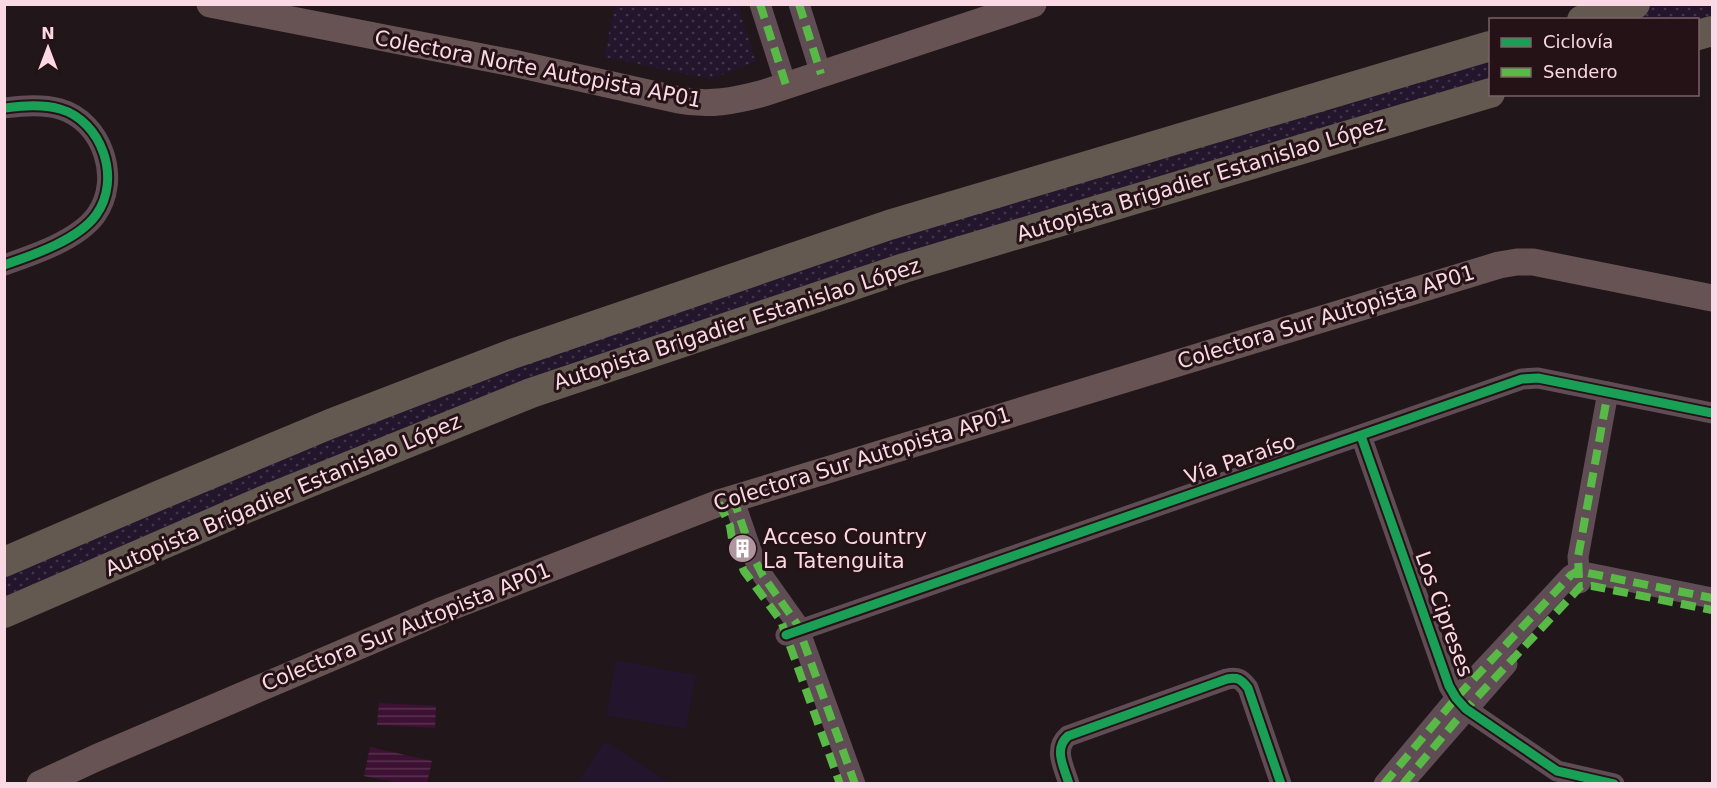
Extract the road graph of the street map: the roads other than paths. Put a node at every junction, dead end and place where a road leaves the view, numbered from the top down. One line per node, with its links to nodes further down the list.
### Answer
1 (210, 4): 9 (main road, Colectora Norte Autopista AP01)
2 (760, 4): 9 (street)
3 (799, 4): 8 (street)
4 (1033, 4): 8 (main road, Colectora Norte Autopista AP01)
5 (1635, 4): 6 (highway)
6 (1589, 18)
7 (1489, 47): 19 (highway, Autopista Brigadier Estanislao López)
8 (821, 74): 9 (main road, Colectora Norte Autopista AP01)
9 (786, 85)
10 (1489, 94): 17 (highway, Autopista Brigadier Estanislao López)
11 (4, 108): 12 (street)
12 (4, 265)
13 (1713, 298): 18 (main road, Colectora Sur Autopista AP01)
14 (1608, 392): 15 (street, Vía Paraíso); 16 (street, Vía Paraíso); 20 (street)
15 (1713, 413)
16 (1361, 436): 25 (street, Vía Paraíso); 26 (street, Los Cipreses)
17 (263, 501): 23 (highway, Autopista Brigadier Estanislao López); 24 (highway)
18 (726, 501): 25 (street); 27 (main road, Colectora Sur Autopista AP01)
19 (4, 562)
20 (1580, 579): 21 (street); 22 (street); 26 (street)
21 (1713, 598)
22 (1713, 610)
23 (4, 613)
24 (4, 628)
25 (793, 633): 28 (street); 29 (street)
26 (1461, 703): 32 (street); 33 (street); 34 (street, Los Cipreses)
27 (40, 783)
28 (840, 783)
29 (855, 783)
30 (1070, 783): 31 (street)
31 (1281, 783)
32 (1384, 783)
33 (1403, 783)
34 (1614, 783)

